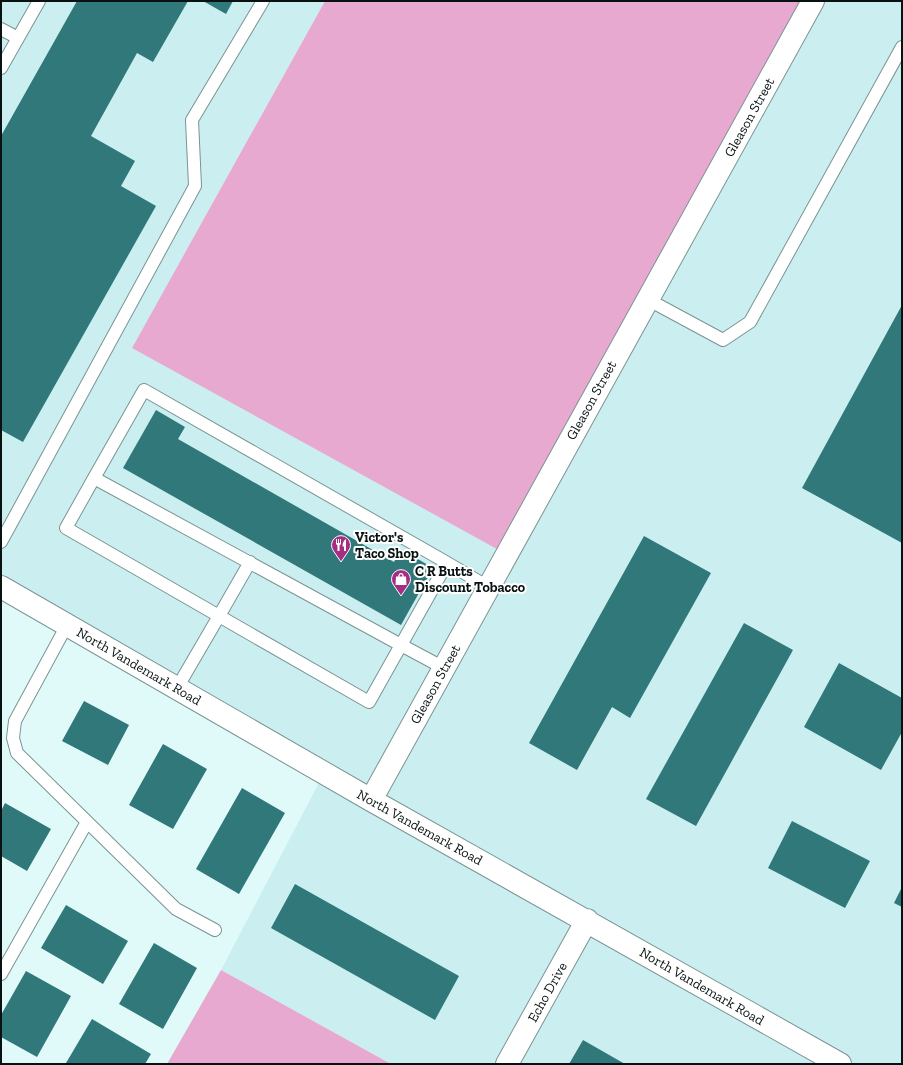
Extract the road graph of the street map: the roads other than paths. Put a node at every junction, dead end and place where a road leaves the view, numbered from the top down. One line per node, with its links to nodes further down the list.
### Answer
1 (39, 1): 5 (lane)
2 (263, 1): 10 (lane)
3 (813, 1): 8 (street, Gleason Street)
4 (1, 29): 5 (lane)
5 (18, 38): 7 (lane)
6 (902, 47): 8 (lane)
7 (1, 68)
8 (647, 299): 14 (street, Gleason Street)
9 (94, 478): 11 (lane); 12 (lane); 15 (lane)
10 (1, 542)
11 (250, 562): 15 (lane); 17 (lane)
12 (446, 563): 14 (lane); 17 (lane)
13 (1, 587): 16 (street, North Vandemark Road)
14 (488, 587): 18 (street, Gleason Street)
15 (219, 616): 17 (lane); 19 (lane)
16 (67, 625): 19 (street, North Vandemark Road); 21 (lane)
17 (401, 645): 18 (lane)
18 (444, 668): 20 (street, Gleason Street)
19 (177, 688): 20 (street, North Vandemark Road)
20 (371, 800): 22 (street, North Vandemark Road)
21 (86, 822): 23 (lane); 24 (lane)
22 (587, 920): 25 (street, Echo Drive); 26 (street, North Vandemark Road)
23 (215, 930)
24 (1, 974)
25 (506, 1064)
26 (840, 1064)

